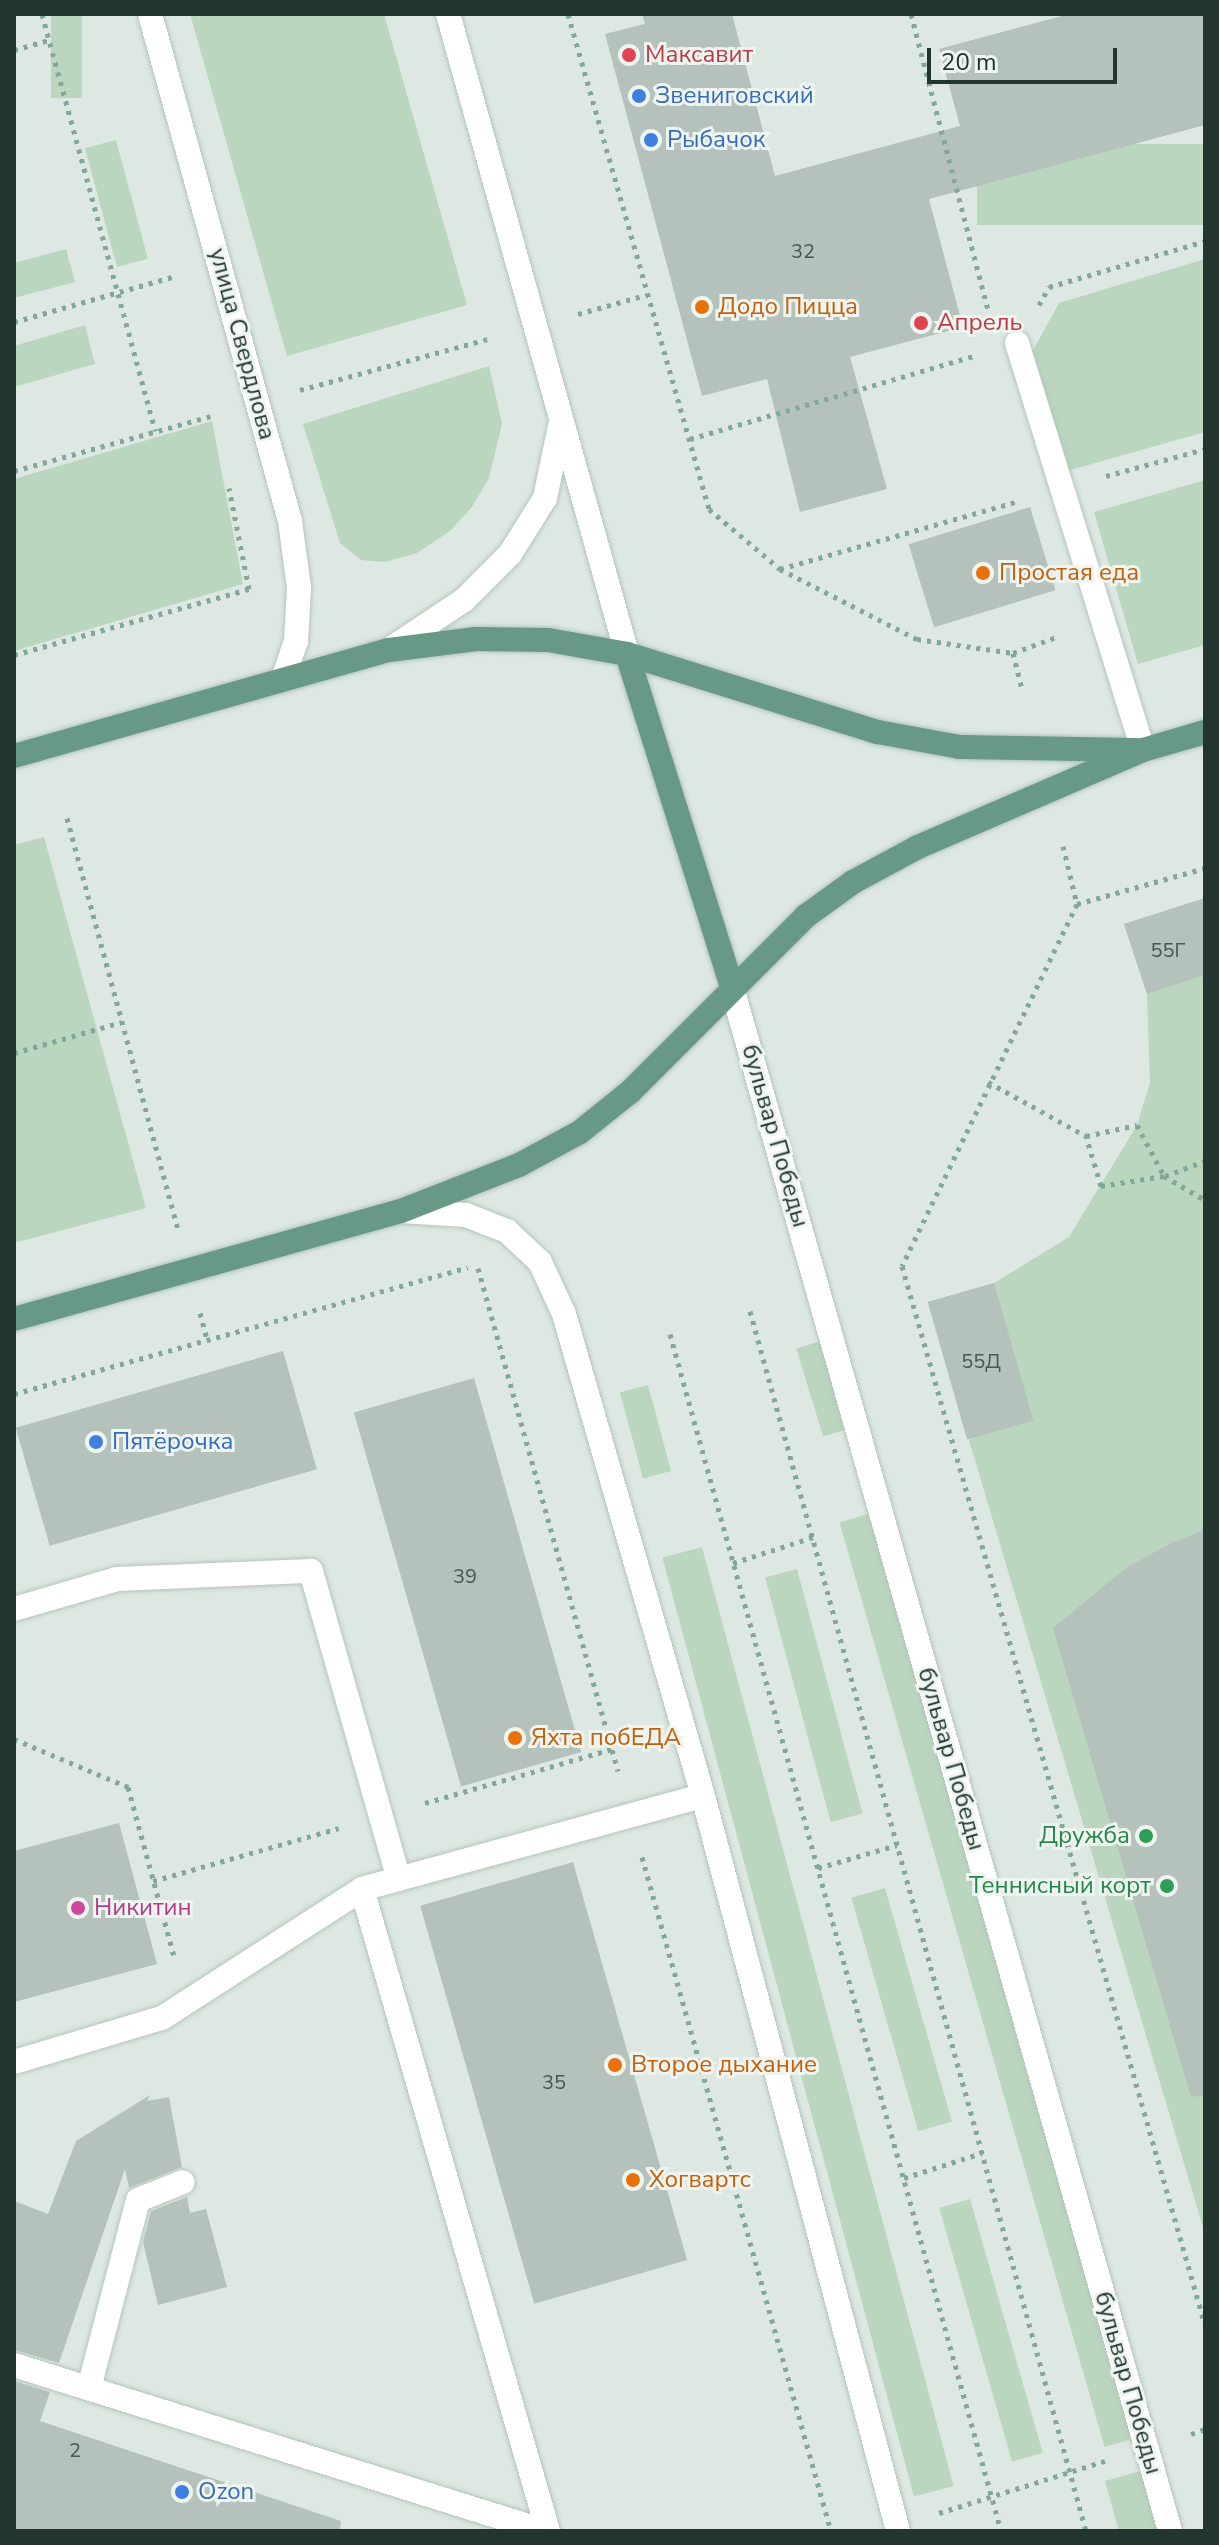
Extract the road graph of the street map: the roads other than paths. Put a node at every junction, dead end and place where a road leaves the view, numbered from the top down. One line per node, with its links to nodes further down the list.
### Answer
1 (150, 14): 7 (street, улица Свердлова)
2 (448, 14): 4 (street)
3 (1008, 346): 9 (street)
4 (562, 420): 5 (street); 6 (street)
5 (389, 650): 6 (main road); 7 (main road)
6 (627, 654): 9 (main road); 11 (main road)
7 (283, 678): 10 (main road)
8 (1205, 732): 9 (main road)
9 (1143, 750): 11 (main road)
10 (14, 756)
11 (732, 988): 12 (main road); 24 (street, бульвар Победы)
12 (401, 1211): 13 (main road); 15 (street)
13 (14, 1319)
14 (14, 1609): 16 (street)
15 (703, 1796): 16 (street); 22 (street)
16 (399, 1879): 17 (street)
17 (362, 1889): 18 (street); 23 (street)
18 (14, 2062)
19 (183, 2182): 21 (street)
20 (14, 2365): 21 (street)
21 (89, 2388): 23 (street)
22 (897, 2529)
23 (546, 2531)
24 (1170, 2531)

